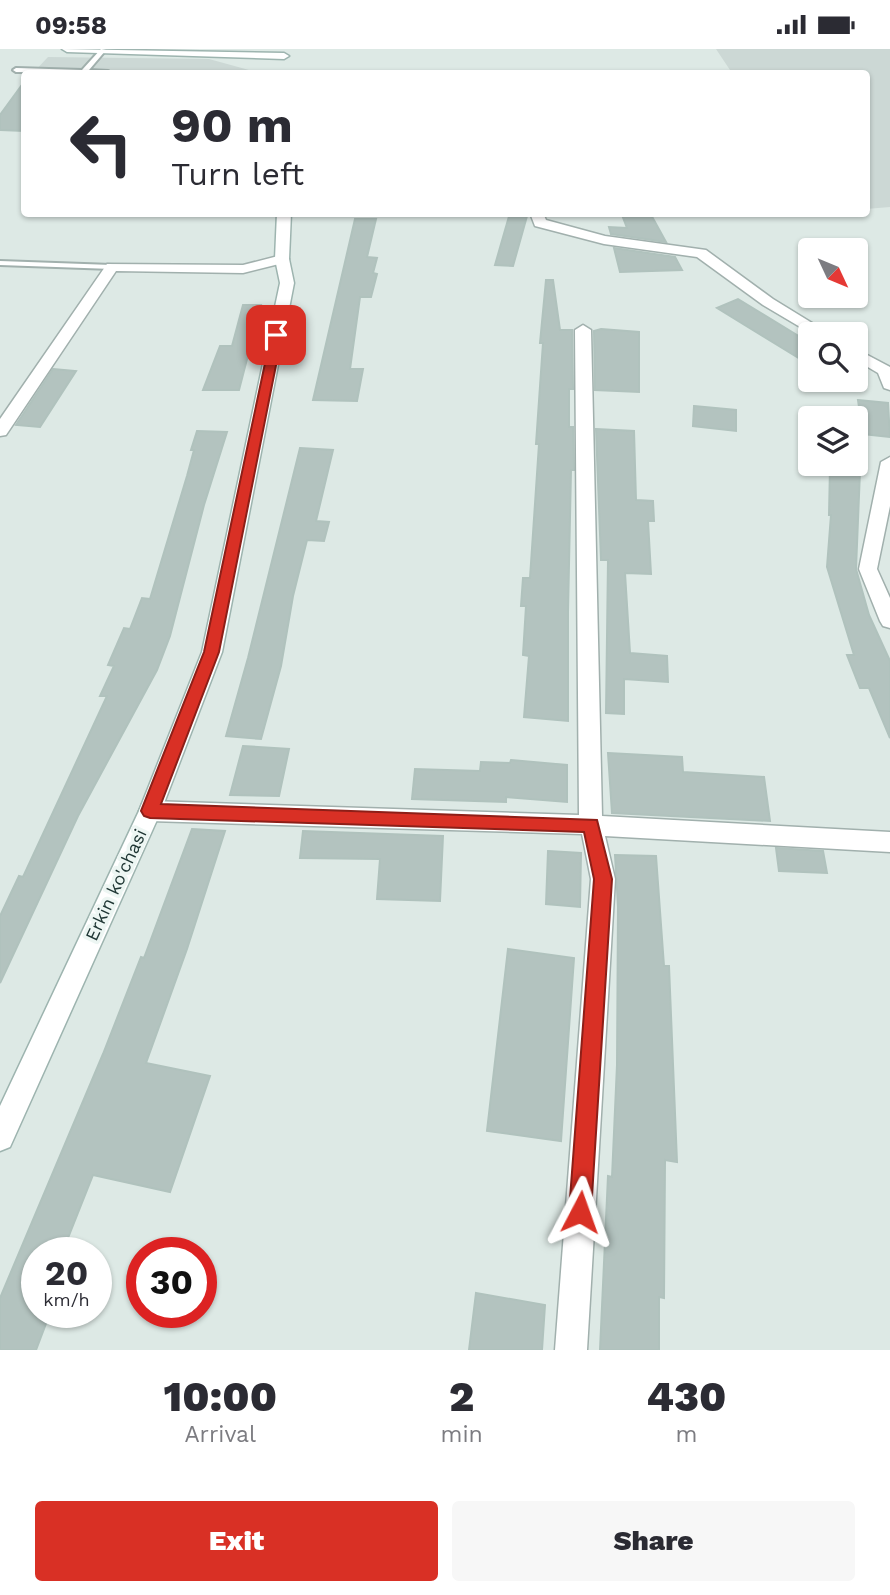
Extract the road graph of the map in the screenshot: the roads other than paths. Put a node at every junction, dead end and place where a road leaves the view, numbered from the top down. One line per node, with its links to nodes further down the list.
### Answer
1 (67, 49): 2 (street)
2 (103, 49): 3 (street); 6 (lane)
3 (284, 57)
4 (16, 70): 5 (lane)
5 (21, 70)
6 (86, 70)
7 (284, 217): 9 (street, Erkin ko'chasi)
8 (538, 217): 12 (street)
9 (282, 258): 11 (street); 19 (street, Erkin ko'chasi)
10 (0, 263): 11 (lane)
11 (112, 267): 16 (street)
12 (802, 322)
13 (583, 330): 20 (street)
14 (868, 361): 15 (street)
15 (890, 385)
16 (0, 431)
17 (890, 462): 18 (street)
18 (890, 621)
19 (150, 811): 20 (street); 22 (street, Erkin ko'chasi)
20 (591, 825): 21 (street); 23 (street)
21 (890, 842)
22 (0, 1137)
23 (571, 1350)

